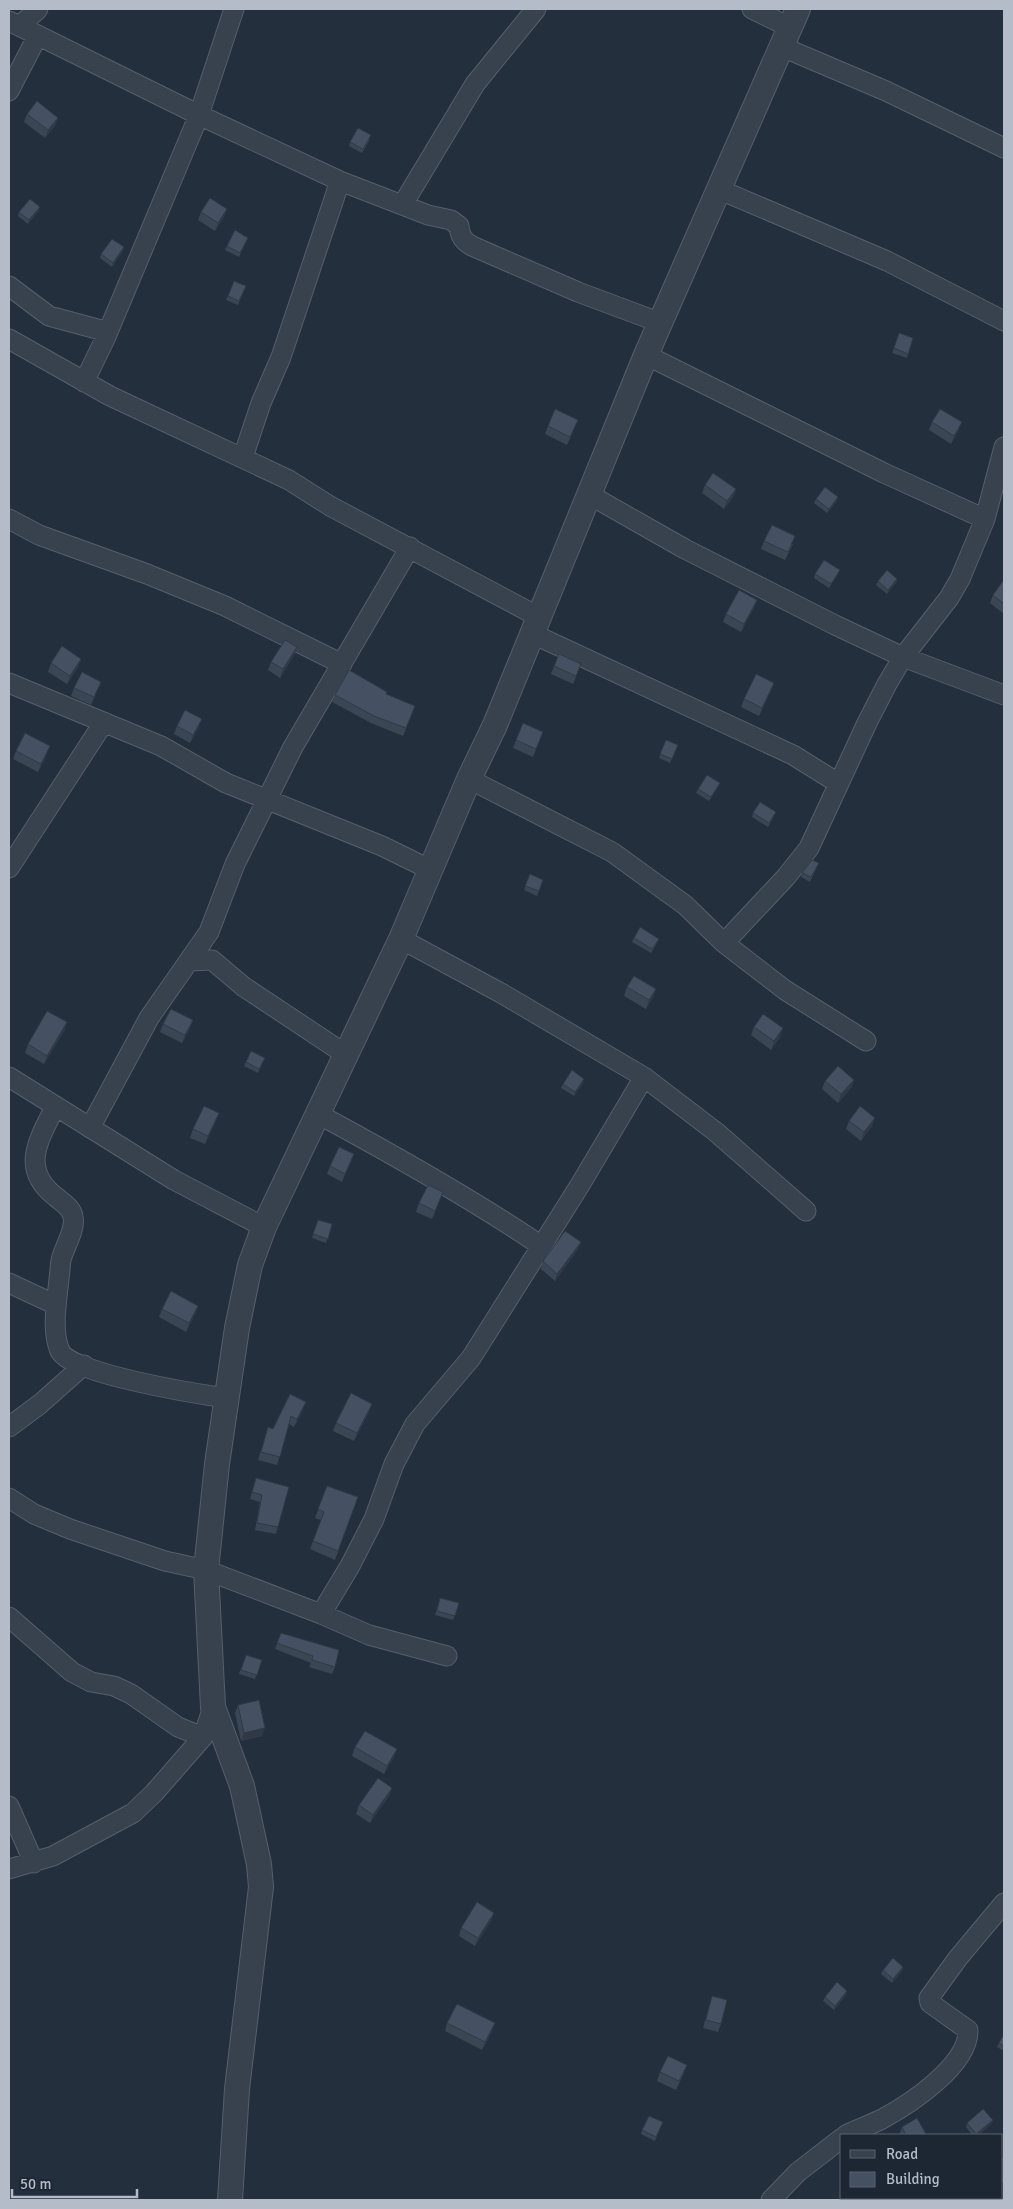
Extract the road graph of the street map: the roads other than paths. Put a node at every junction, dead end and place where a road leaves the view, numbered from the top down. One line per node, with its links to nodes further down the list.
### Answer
1 (38, 9): 5 (street)
2 (234, 9): 9 (street)
3 (536, 9): 13 (street)
4 (752, 9): 6 (street)
5 (14, 24): 7 (street)
6 (789, 27): 10 (street); 12 (street)
7 (38, 34): 8 (street); 9 (street)
8 (9, 91)
9 (199, 115): 11 (street); 17 (street)
10 (1004, 148)
11 (340, 180): 13 (street); 22 (street)
12 (718, 189): 15 (street); 16 (street)
13 (403, 204): 16 (street)
14 (9, 286): 17 (street)
15 (1004, 321)
16 (661, 323): 19 (street)
17 (108, 332): 20 (street)
18 (9, 339): 20 (street)
19 (646, 355): 23 (street); 25 (street)
20 (84, 382): 22 (street)
21 (1004, 447): 25 (street)
22 (243, 457): 26 (street)
23 (588, 494): 27 (street); 28 (street)
24 (9, 519): 29 (street)
25 (985, 519): 28 (street)
26 (410, 547): 27 (street); 29 (street)
27 (536, 626): 33 (street); 34 (street)
28 (902, 657): 31 (street); 34 (street)
29 (342, 664): 35 (street)
30 (9, 683): 32 (street)
31 (1004, 695)
32 (104, 722): 35 (street); 36 (street)
33 (469, 779): 37 (street); 40 (street)
34 (838, 783): 40 (street)
35 (267, 799): 37 (street); 38 (street)
36 (9, 868)
37 (431, 870): 39 (street)
38 (209, 932): 41 (street); 42 (street)
39 (401, 939): 44 (street); 46 (street)
40 (724, 942): 43 (street)
41 (212, 960): 42 (street); 44 (street)
42 (189, 961): 49 (street)
43 (866, 1041)
44 (345, 1054): 48 (street)
45 (9, 1077): 47 (street)
46 (644, 1077): 50 (street); 52 (street)
47 (55, 1107): 49 (street); 54 (street)
48 (318, 1114): 51 (street); 52 (street)
49 (90, 1128): 51 (street)
50 (806, 1211)
51 (264, 1227): 56 (street)
52 (540, 1245): 60 (street)
53 (9, 1283): 54 (street)
54 (56, 1305): 55 (street)
55 (84, 1365): 56 (street); 57 (street)
56 (226, 1398): 59 (street)
57 (9, 1427)
58 (9, 1498): 59 (street)
59 (206, 1570): 60 (street); 63 (street)
60 (321, 1614): 62 (street)
61 (9, 1617): 64 (street)
62 (447, 1656)
63 (213, 1707): 64 (street); 71 (street)
64 (203, 1737): 66 (street)
65 (9, 1806): 66 (street)
66 (34, 1863): 67 (street)
67 (9, 1869)
68 (1004, 1902): 69 (street)
69 (848, 2134)
70 (840, 2140): 72 (street)
71 (230, 2200)
72 (772, 2200)

